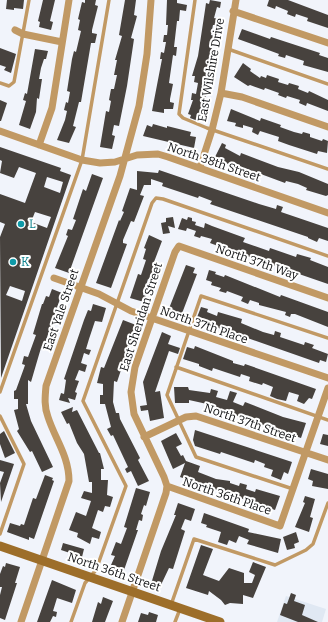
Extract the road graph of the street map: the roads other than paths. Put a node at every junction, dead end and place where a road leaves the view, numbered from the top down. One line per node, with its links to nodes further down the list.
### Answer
1 (29, 0): 9 (lane)
2 (69, 0): 10 (street)
3 (110, 0): 20 (lane)
4 (151, 0): 21 (street, East Yale Street)
5 (195, 0): 17 (lane)
6 (236, 0): 7 (street, East Wilshire Drive)
7 (233, 11): 11 (street); 12 (street, East Wilshire Drive)
8 (15, 30): 9 (street)
9 (23, 34): 10 (street); 13 (lane)
10 (62, 42): 19 (street)
11 (328, 43)
12 (228, 49): 14 (lane); 15 (street, East Wilshire Drive)
13 (0, 82)
14 (328, 84)
15 (221, 93): 16 (street); 17 (street, East Wilshire Drive)
16 (328, 127)
17 (212, 130): 22 (street, East Wilshire Drive); 23 (lane)
18 (0, 131): 19 (street, North 38th Street)
19 (39, 145): 20 (street, North 38th Street)
20 (82, 160): 21 (street, North 38th Street); 37 (lane)
21 (124, 160): 22 (street, North 38th Street); 28 (street, East Yale Street)
22 (200, 167): 24 (street, North 38th Street)
23 (328, 169)
24 (328, 213)
25 (179, 246): 29 (street, North 37th Way); 31 (street, East Sheridan Street)
26 (328, 256): 30 (lane)
27 (54, 278): 28 (street, North 37th Place)
28 (80, 288): 30 (street, North 37th Place); 50 (street, East Yale Street)
29 (328, 298)
30 (116, 304): 31 (street, North 37th Place); 51 (lane)
31 (152, 319): 32 (street, North 37th Place); 42 (street, East Sheridan Street)
32 (189, 332): 33 (lane); 34 (lane); 35 (street, North 37th Place)
33 (328, 338)
34 (176, 367): 39 (lane); 40 (lane)
35 (328, 378)
36 (328, 388): 39 (street)
37 (0, 392)
38 (0, 416): 48 (lane)
39 (318, 417): 41 (lane); 43 (street)
40 (178, 420): 42 (street, North 37th Street); 43 (street, North 37th Street); 46 (lane)
41 (328, 420)
42 (144, 437): 45 (street, East Sheridan Street)
43 (305, 453): 44 (street, North 37th Street); 46 (street)
44 (328, 460)
45 (167, 486): 46 (street, North 36th Place); 52 (street)
46 (293, 489)
47 (328, 503): 53 (lane)
48 (0, 534)
49 (0, 546): 50 (main road, North 36th Street)
50 (43, 560): 51 (main road, North 36th Street); 55 (street, East Yale Street)
51 (90, 577): 52 (main road, North 36th Street); 56 (lane)
52 (133, 591): 53 (main road, North 36th Street); 57 (street)
53 (171, 605): 54 (main road, North 36th Street)
54 (180, 608): 58 (lane); 59 (main road, North 36th Street)
55 (21, 622)
56 (71, 622)
57 (122, 622)
58 (175, 622)
59 (220, 622)

